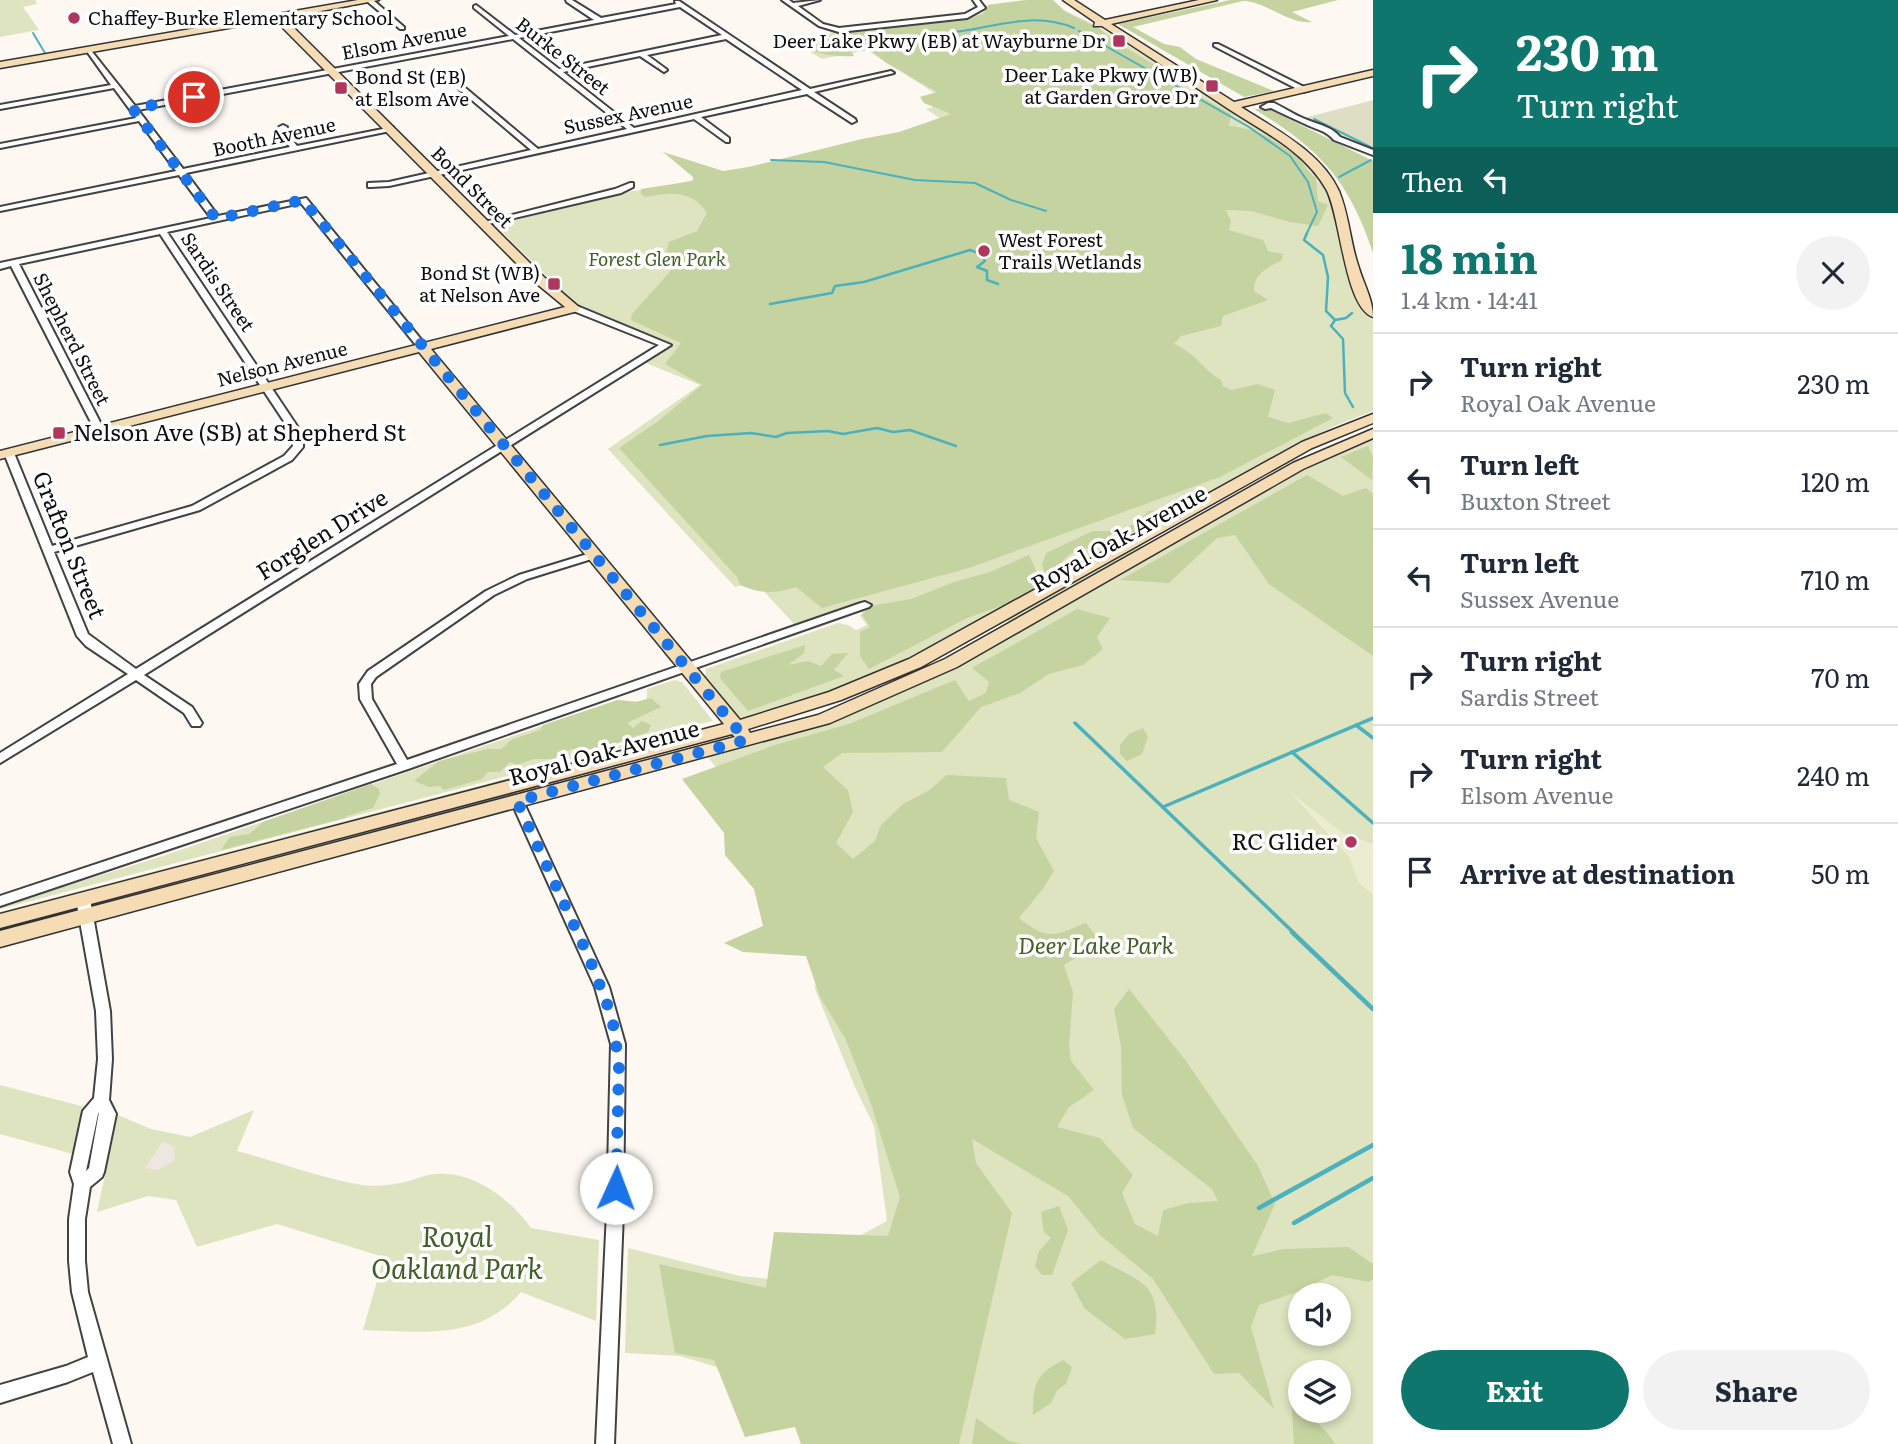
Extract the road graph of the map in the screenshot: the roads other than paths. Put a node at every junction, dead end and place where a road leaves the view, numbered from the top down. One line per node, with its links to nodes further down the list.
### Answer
1 (372, 0): 13 (main road); 16 (street)
2 (674, 0): 11 (street)
3 (817, 0): 10 (street)
4 (976, 0): 10 (street)
5 (1057, 0): 15 (main road)
6 (1068, 0): 15 (main road)
7 (1189, 0): 15 (main road)
8 (1212, 0): 15 (main road)
9 (569, 1): 14 (street)
10 (789, 2)
11 (682, 5): 14 (street, Elsom Avenue); 17 (street)
12 (476, 7): 18 (street, Burke Street)
13 (277, 17): 20 (main road); 24 (main road, Bond Street)
14 (600, 21): 18 (street, Elsom Avenue)
15 (1099, 23): 32 (main road)
16 (402, 28)
17 (729, 36): 21 (street); 31 (street)
18 (513, 37): 24 (street, Elsom Avenue); 25 (street, Burke Street)
19 (1216, 45): 30 (street)
20 (89, 50): 22 (main road); 28 (street, Sardis Street)
21 (641, 54): 23 (street); 25 (street)
22 (0, 65)
23 (664, 70)
24 (331, 71): 35 (street, Elsom Avenue); 40 (main road, Bond Street)
25 (557, 71): 41 (street, Burke Street)
26 (891, 73): 31 (street, Sussex Avenue)
27 (1373, 73): 30 (main road)
28 (115, 86): 34 (street); 35 (street, Sardis Street)
29 (463, 89): 45 (street)
30 (1306, 90): 32 (main road)
31 (809, 91): 36 (street, Sussex Avenue); 38 (street)
32 (1231, 106): 57 (main road)
33 (1268, 106): 46 (street)
34 (0, 107)
35 (133, 109): 37 (street, Sardis Street)
36 (695, 116): 41 (street, Sussex Avenue); 42 (street)
37 (140, 119): 43 (street); 47 (street, Sardis Street)
38 (852, 121)
39 (283, 127): 44 (street)
40 (390, 129): 44 (street, Booth Avenue); 48 (main road, Bond Street)
41 (631, 129): 45 (street, Sussex Avenue)
42 (726, 140)
43 (0, 146)
44 (295, 149): 47 (street, Booth Avenue)
45 (535, 150): 48 (street, Sussex Avenue)
46 (1373, 153)
47 (180, 172): 51 (street, Booth Avenue); 52 (street, Sardis Street)
48 (433, 173): 49 (street, Sussex Avenue); 53 (main road, Bond Street)
49 (370, 185)
50 (630, 185): 53 (street)
51 (0, 209)
52 (216, 219): 54 (street); 61 (street)
53 (484, 223): 58 (main road, Bond Street)
54 (162, 231): 55 (street); 62 (street, Sardis Street)
55 (14, 263): 56 (street); 64 (street, Shepherd Street)
56 (0, 266)
57 (1368, 295): 59 (main road)
58 (574, 308): 60 (street, Bond Street); 61 (main road, Nelson Avenue)
59 (1373, 313)
60 (666, 345): 66 (street, Forglen Drive)
61 (423, 348): 62 (main road, Nelson Avenue); 66 (main road)
62 (267, 388): 64 (main road, Nelson Avenue); 69 (street, Sardis Street)
63 (1373, 418): 68 (main road, Royal Oak Avenue)
64 (99, 430): 67 (main road, Nelson Avenue)
65 (1373, 433): 68 (main road, Royal Oak Avenue)
66 (505, 447): 70 (main road); 73 (street, Forglen Drive)
67 (4, 454): 69 (street, Grafton Street)
68 (1140, 546): 75 (main road, Royal Oak Avenue)
69 (48, 550): 73 (street, Grafton Street)
70 (594, 555): 72 (main road); 77 (street)
71 (864, 605): 72 (street, Royal Oak Avenue)
72 (688, 668): 75 (main road); 77 (street, Royal Oak Avenue)
73 (137, 674): 74 (street, Grafton Street); 76 (street, Forglen Drive)
74 (196, 723)
75 (741, 733): 78 (main road, Royal Oak Avenue); 80 (main road, Royal Oak Avenue)
76 (0, 759)
77 (404, 766): 79 (street, Royal Oak Avenue)
78 (517, 801): 80 (main road, Royal Oak Avenue); 86 (street)
79 (0, 901)
80 (84, 908): 81 (main road, Royal Oak Avenue); 82 (main road, Royal Oak Avenue); 83 (street)
81 (0, 921)
82 (0, 939)
83 (98, 1361): 84 (street); 85 (street)
84 (0, 1394)
85 (122, 1444)
86 (606, 1444)

